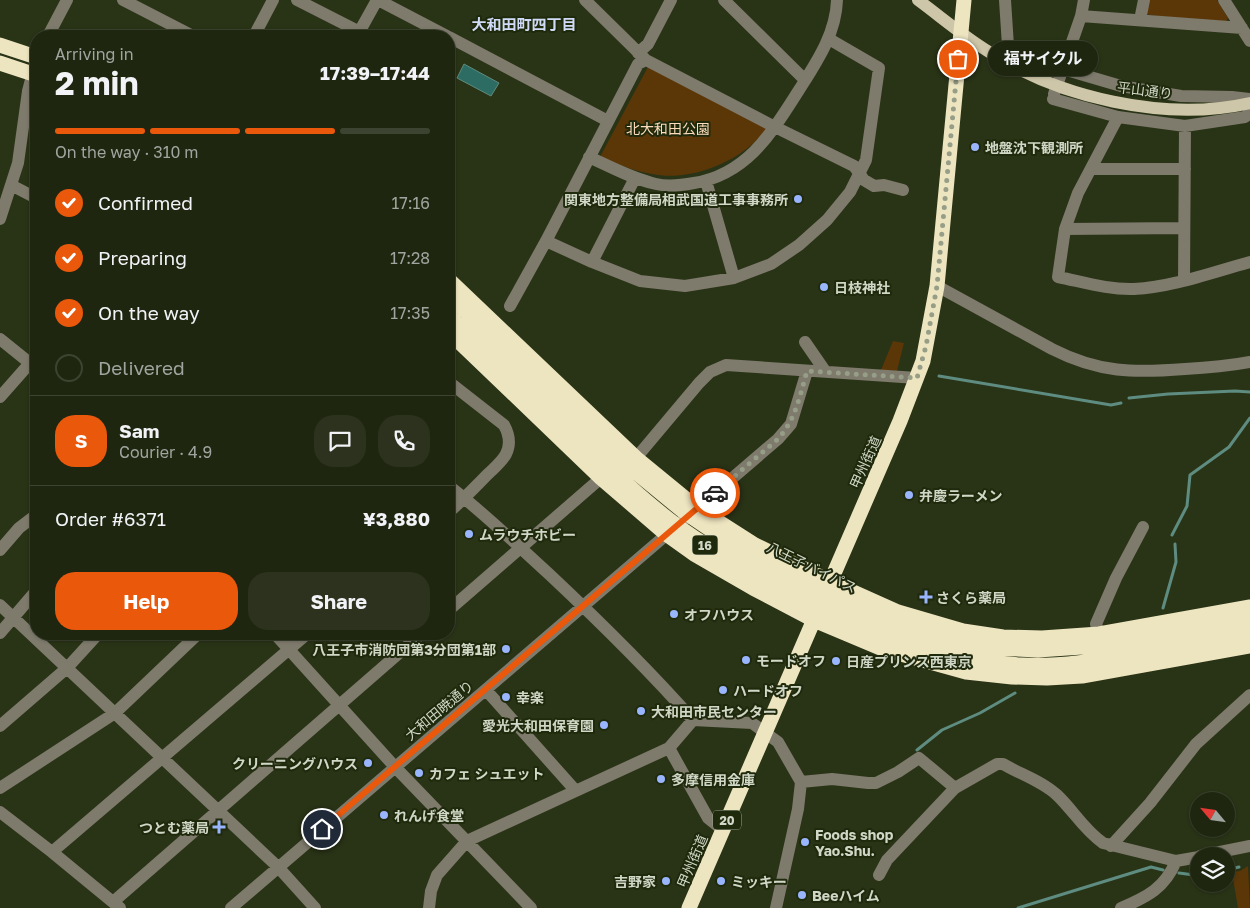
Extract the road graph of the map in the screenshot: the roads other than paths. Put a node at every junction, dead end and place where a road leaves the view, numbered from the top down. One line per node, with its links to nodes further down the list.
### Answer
1 (67, 0): 19 (street)
2 (123, 0): 20 (street)
3 (273, 0): 21 (street)
4 (297, 0): 22 (street)
5 (377, 0): 23 (street); 24 (street)
6 (586, 0): 31 (street)
7 (671, 0): 31 (street)
8 (724, 0): 35 (street)
9 (837, 0): 26 (street)
10 (918, 0): 25 (main road, 平山通り)
11 (964, 0): 25 (highway, 甲州街道 / 20)
12 (1005, 0): 34 (street)
13 (1084, 0): 16 (street)
14 (1144, 0): 17 (street)
15 (1224, 0): 18 (street)
16 (1081, 16): 17 (street); 34 (street)
17 (1140, 20): 18 (street)
18 (1242, 28): 28 (street)
19 (51, 30)
20 (181, 30)
21 (257, 30)
22 (351, 30)
23 (360, 30)
24 (435, 30)
25 (961, 33): 37 (main road, 平山通り); 61 (highway, 甲州街道 / 20)
26 (829, 39): 35 (street); 46 (street)
27 (455, 41): 40 (street)
28 (1250, 41)
29 (0, 44): 30 (highway)
30 (30, 55)
31 (642, 56): 40 (street); 42 (street)
32 (0, 63): 33 (highway)
33 (30, 69)
34 (1061, 73): 37 (street); 39 (street)
35 (805, 80): 42 (street)
36 (30, 85): 49 (street)
37 (1250, 101)
38 (1250, 112): 41 (street)
39 (1118, 117): 41 (street); 44 (street)
40 (608, 121): 43 (street)
41 (1185, 126): 45 (street)
42 (775, 127): 46 (street); 48 (street)
43 (590, 157): 47 (street); 55 (street)
44 (1091, 169): 45 (street); 54 (street)
45 (1185, 169): 53 (street)
46 (860, 174): 50 (street); 58 (street)
47 (635, 178): 48 (street); 56 (street)
48 (706, 181): 58 (street)
49 (11, 185): 51 (street); 52 (street)
50 (903, 190)
51 (30, 195)
52 (0, 219)
53 (1184, 228): 54 (street); 59 (street)
54 (1065, 229): 59 (street)
55 (546, 241): 56 (street); 63 (street)
56 (592, 262): 58 (street)
57 (1250, 262): 59 (street)
58 (734, 278)
59 (1184, 280)
60 (455, 286): 77 (highway, 16)
61 (937, 286): 69 (street); 74 (highway, 甲州街道 / 20)
62 (455, 302): 68 (highway, 16)
63 (510, 306)
64 (455, 321): 68 (highway, 16)
65 (455, 338): 78 (highway, 16)
66 (0, 339): 70 (street)
67 (804, 342): 73 (street)
68 (504, 358): 108 (highway, 16)
69 (1250, 362)
70 (30, 363)
71 (30, 368): 76 (street)
72 (807, 371): 73 (street); 77 (street); 82 (street, 大和田暁通り)
73 (825, 371): 74 (street)
74 (917, 378): 88 (highway, 甲州街道 / 20)
75 (455, 387): 80 (street)
76 (0, 397)
77 (636, 458): 82 (highway, 16)
78 (601, 478): 85 (highway, 16); 86 (street)
79 (455, 491): 80 (street)
80 (464, 499): 81 (street); 86 (street)
81 (455, 507)
82 (697, 508): 85 (street, 大和田暁通り); 88 (highway, 16)
83 (30, 520): 87 (street)
84 (1143, 527): 99 (street)
85 (666, 534): 92 (street, 大和田暁通り); 95 (highway, 16)
86 (520, 548): 91 (street); 92 (street)
87 (0, 550)
88 (831, 582): 95 (highway, 甲州街道 / 20); 99 (highway, 16)
89 (30, 598): 94 (street)
90 (0, 605): 94 (street)
91 (455, 605)
92 (583, 606): 111 (street, 大和田暁通り); 115 (street)
93 (1250, 607): 99 (highway, 16)
94 (14, 618): 97 (street); 98 (street)
95 (814, 620): 107 (highway, 16); 117 (highway, 甲州街道 / 20)
96 (1250, 620): 108 (highway, 16)
97 (0, 633)
98 (30, 633)
99 (1099, 634)
100 (1250, 635): 108 (highway, 16)
101 (37, 640): 110 (street)
102 (93, 640): 110 (street)
103 (192, 640): 114 (street)
104 (280, 640): 109 (street)
105 (300, 640): 109 (street)
106 (414, 640): 113 (street)
107 (1250, 646)
108 (957, 649)
109 (288, 650): 113 (street); 119 (street)
110 (67, 668): 114 (street); 116 (street)
111 (486, 690): 120 (street, 大和田暁通り); 124 (street)
112 (1250, 695): 129 (street)
113 (339, 705): 120 (street); 125 (street)
114 (115, 713): 119 (street); 122 (street)
115 (693, 720): 117 (street); 118 (street)
116 (0, 726)
117 (766, 732): 121 (street); 127 (highway, 甲州街道 / 20)
118 (669, 748): 124 (street); 127 (street)
119 (163, 758): 125 (street); 132 (street)
120 (395, 767): 128 (street); 135 (street, 大和田暁通り)
121 (801, 782): 123 (street); 143 (street)
122 (0, 788)
123 (956, 788): 129 (street); 136 (street)
124 (575, 790): 128 (street)
125 (218, 810): 135 (street); 137 (street)
126 (0, 812): 132 (street)
127 (723, 830): 142 (highway, 甲州街道 / 20)
128 (467, 841): 140 (street); 141 (street)
129 (1111, 846): 134 (street)
130 (1250, 846): 131 (street)
131 (1235, 849)
132 (52, 852): 137 (street)
133 (1190, 858): 134 (street)
134 (1176, 860): 144 (street)
135 (278, 866): 138 (street, 大和田暁通り); 139 (street)
136 (879, 875)
137 (116, 905)
138 (232, 908)
139 (315, 908)
140 (429, 908)
141 (531, 908)
142 (689, 908)
143 (776, 908)
144 (1121, 908)

